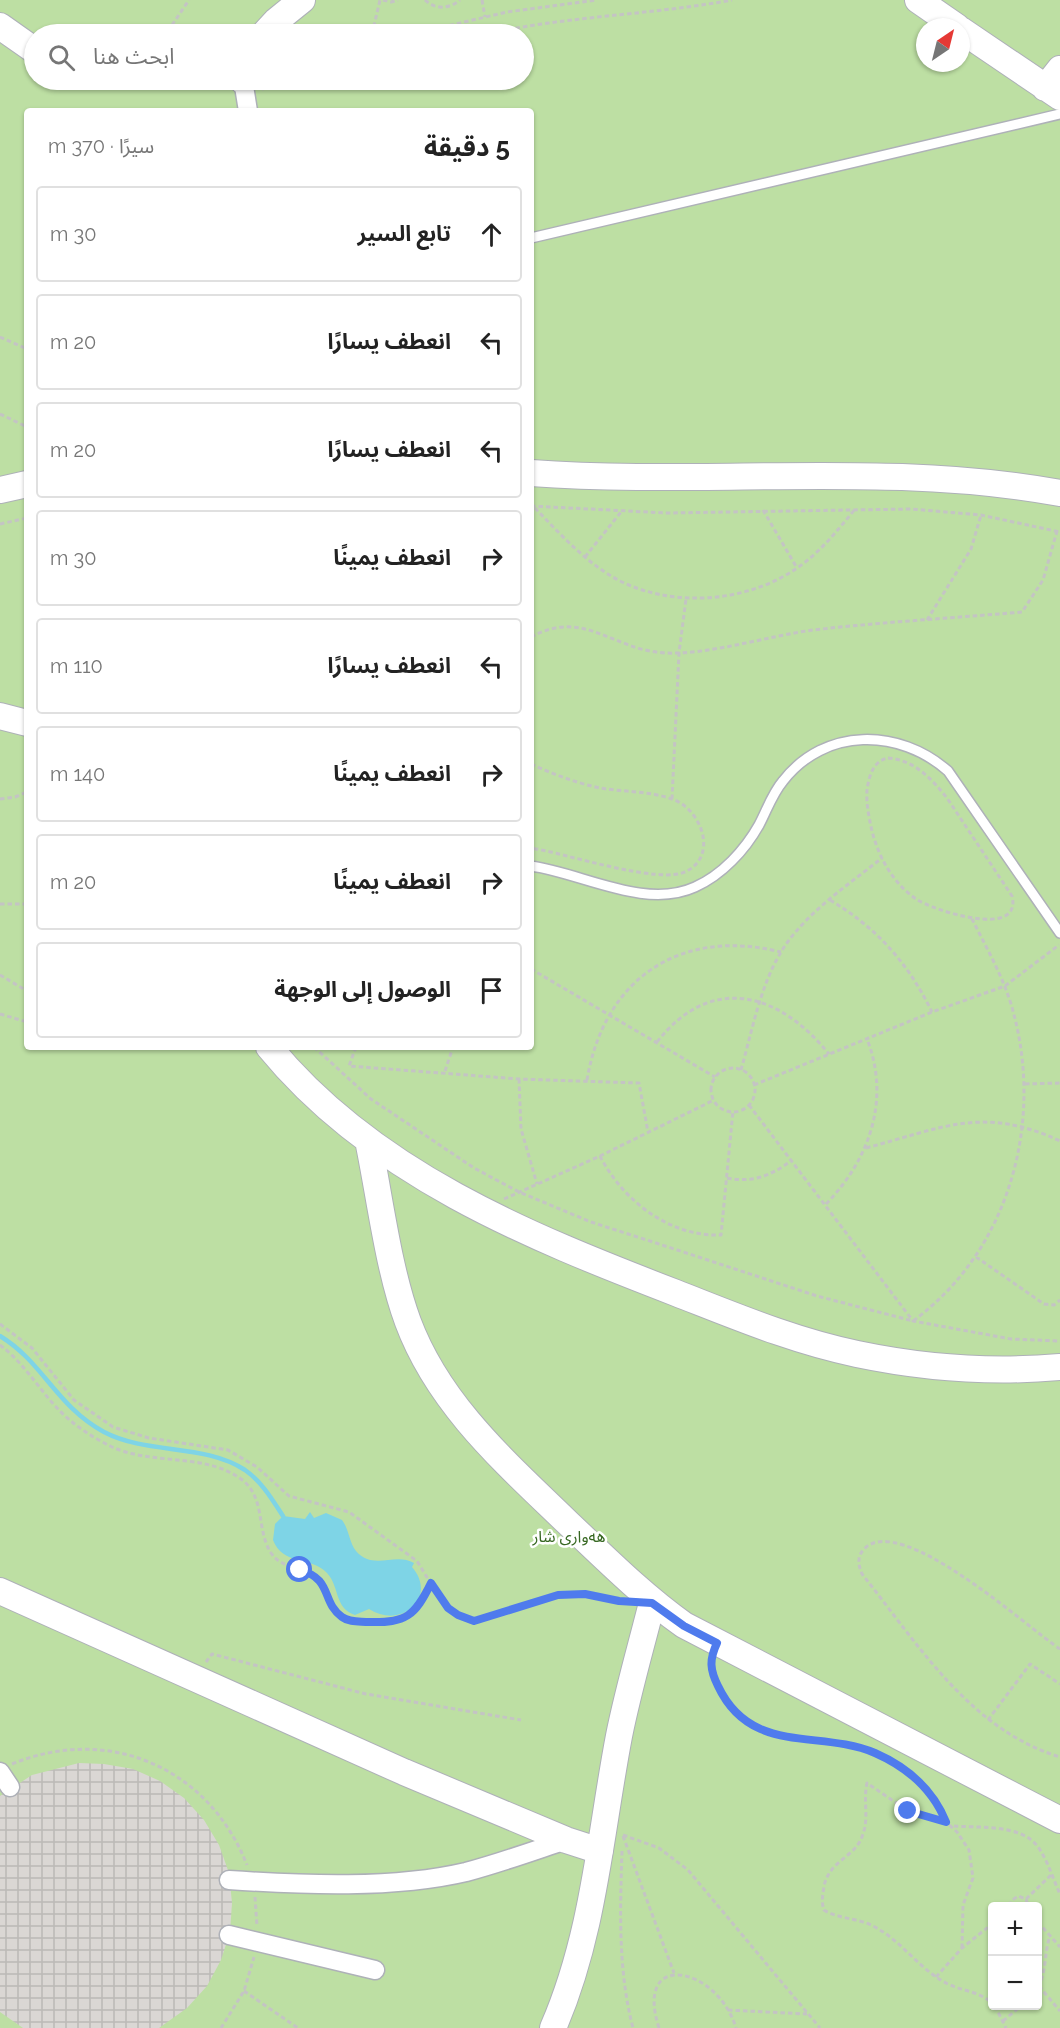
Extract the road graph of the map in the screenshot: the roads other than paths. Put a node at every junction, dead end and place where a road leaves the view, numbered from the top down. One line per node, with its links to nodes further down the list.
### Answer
1 (302, 0): 4 (street)
2 (918, 0): 3 (street)
3 (944, 18)
4 (275, 24)
5 (0, 26): 7 (street)
6 (970, 35): 8 (street)
7 (24, 43)
8 (1056, 85)
9 (1060, 114): 10 (lane)
10 (534, 237)
11 (534, 473): 14 (street)
12 (24, 485): 13 (street)
13 (0, 490)
14 (1060, 493)
15 (0, 716): 16 (street)
16 (24, 722)
17 (534, 867): 18 (lane)
18 (1060, 931)
19 (272, 1050): 20 (street)
20 (368, 1140): 21 (street); 23 (street)
21 (1060, 1367)
22 (0, 1591): 26 (street)
23 (652, 1603): 24 (street); 25 (street)
24 (1060, 1820)
25 (609, 1839): 26 (street); 30 (street)
26 (566, 1840): 27 (street)
27 (230, 1880)
28 (229, 1935): 29 (street)
29 (375, 1970)
30 (552, 2028)

